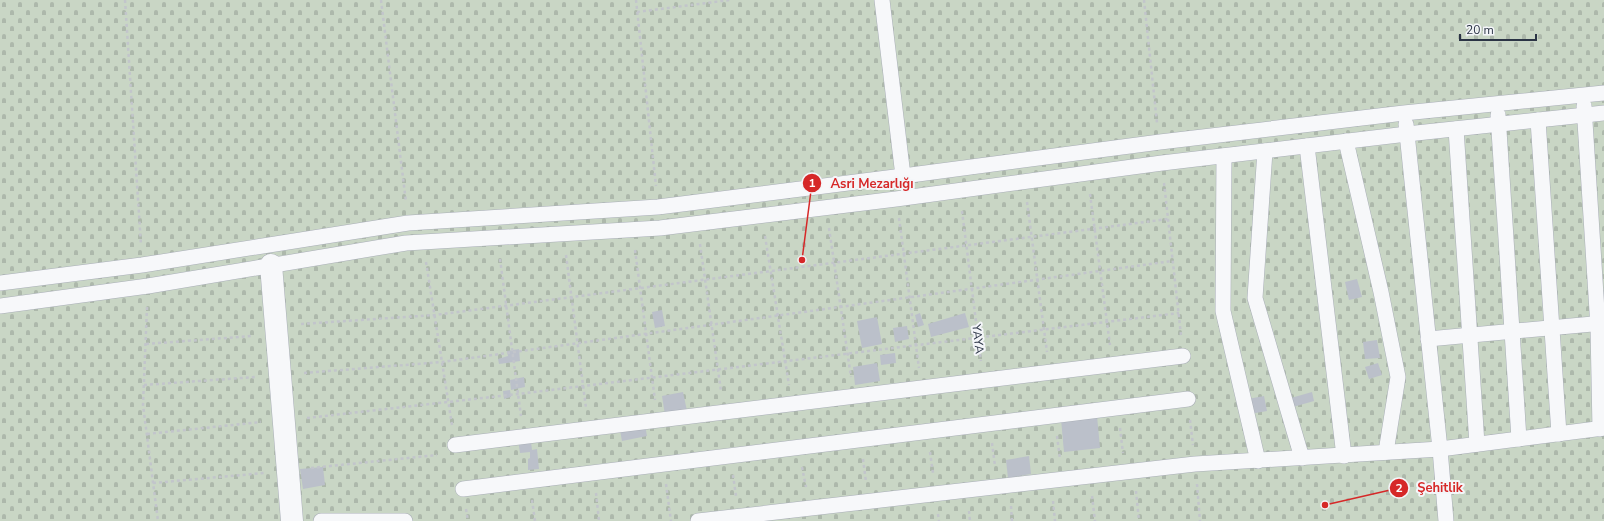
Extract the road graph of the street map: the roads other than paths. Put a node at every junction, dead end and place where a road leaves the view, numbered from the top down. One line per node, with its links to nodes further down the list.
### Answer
1 (882, 0): 16 (lane)
2 (1604, 93): 3 (lane)
3 (1583, 95): 4 (lane); 7 (lane)
4 (1497, 104): 5 (lane); 9 (lane)
5 (1404, 113): 11 (lane); 16 (lane)
6 (1604, 113): 7 (lane)
7 (1585, 115): 8 (lane); 20 (lane)
8 (1538, 120): 9 (lane); 21 (lane)
9 (1498, 124): 10 (lane); 22 (lane)
10 (1456, 129): 11 (lane); 23 (lane)
11 (1407, 134): 12 (lane); 24 (lane)
12 (1346, 141): 13 (lane); 33 (lane)
13 (1307, 146): 14 (lane); 34 (lane)
14 (1265, 151): 15 (lane); 35 (lane)
15 (1224, 156): 17 (lane); 36 (lane)
16 (903, 176): 18 (lane)
17 (271, 265): 19 (lane); 38 (street)
18 (0, 284)
19 (0, 306)
20 (1601, 323): 21 (lane); 27 (lane)
21 (1551, 328): 22 (lane); 28 (lane)
22 (1512, 332): 23 (lane); 29 (lane)
23 (1469, 336): 24 (lane); 30 (lane)
24 (1428, 339): 32 (lane)
25 (1183, 356): 31 (lane)
26 (1188, 399): 37 (lane)
27 (1602, 428): 28 (lane)
28 (1559, 434): 29 (lane)
29 (1519, 439): 30 (lane)
30 (1477, 444): 32 (lane)
31 (455, 445)
32 (1440, 449): 33 (lane); 42 (lane)
33 (1386, 452): 34 (lane)
34 (1344, 456): 35 (lane)
35 (1302, 458): 36 (lane)
36 (1258, 461): 41 (lane)
37 (463, 489)
38 (292, 521)
39 (321, 521): 40 (lane)
40 (405, 521)
41 (698, 521)
42 (1446, 521)

